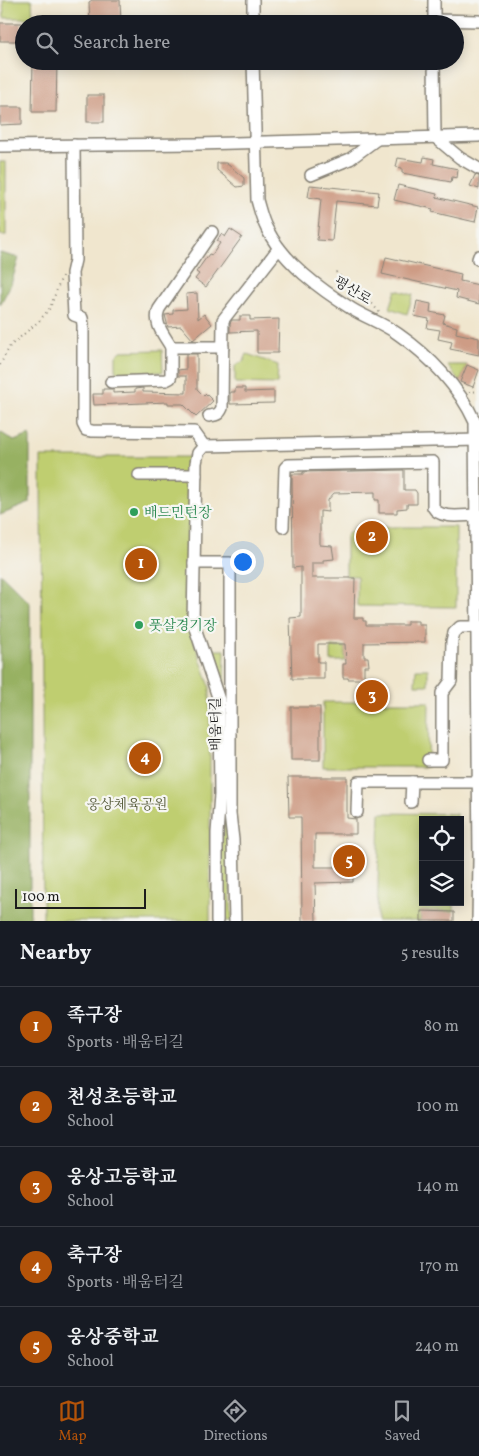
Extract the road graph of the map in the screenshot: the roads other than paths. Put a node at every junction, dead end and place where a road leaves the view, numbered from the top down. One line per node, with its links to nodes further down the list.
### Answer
1 (253, 0): 3 (street)
2 (434, 0): 4 (street)
3 (253, 15)
4 (434, 15)
5 (479, 20): 6 (street)
6 (464, 21)
7 (253, 70): 12 (street, 평산로)
8 (434, 70): 10 (street)
9 (479, 136): 10 (street)
10 (436, 137): 11 (street); 15 (street)
11 (378, 139): 12 (street); 16 (street)
12 (256, 143): 13 (street); 18 (street, 평산로)
13 (74, 145): 14 (street); 24 (street)
14 (0, 146)
15 (479, 169)
16 (311, 175)
17 (212, 232): 19 (street)
18 (279, 248): 20 (street); 23 (street, 평산로)
19 (171, 347): 20 (street); 21 (street)
20 (222, 347): 22 (street)
21 (111, 382)
22 (209, 416)
23 (477, 440): 24 (street); 27 (street)
24 (204, 446): 26 (street)
25 (139, 475): 26 (street)
26 (196, 475): 29 (street)
27 (476, 515): 28 (street); 30 (street)
28 (283, 527)
29 (194, 563): 31 (street); 31 (street, 배움터길)
30 (476, 627): 32 (street); 34 (street)
31 (224, 700): 38 (street, 배움터길); 39 (street, 배움터길)
32 (428, 760)
33 (412, 782): 34 (street); 35 (street); 36 (street)
34 (478, 782): 37 (street)
35 (411, 802)
36 (357, 812)
37 (479, 859): 40 (street)
38 (217, 921)
39 (234, 921)
40 (478, 921)

